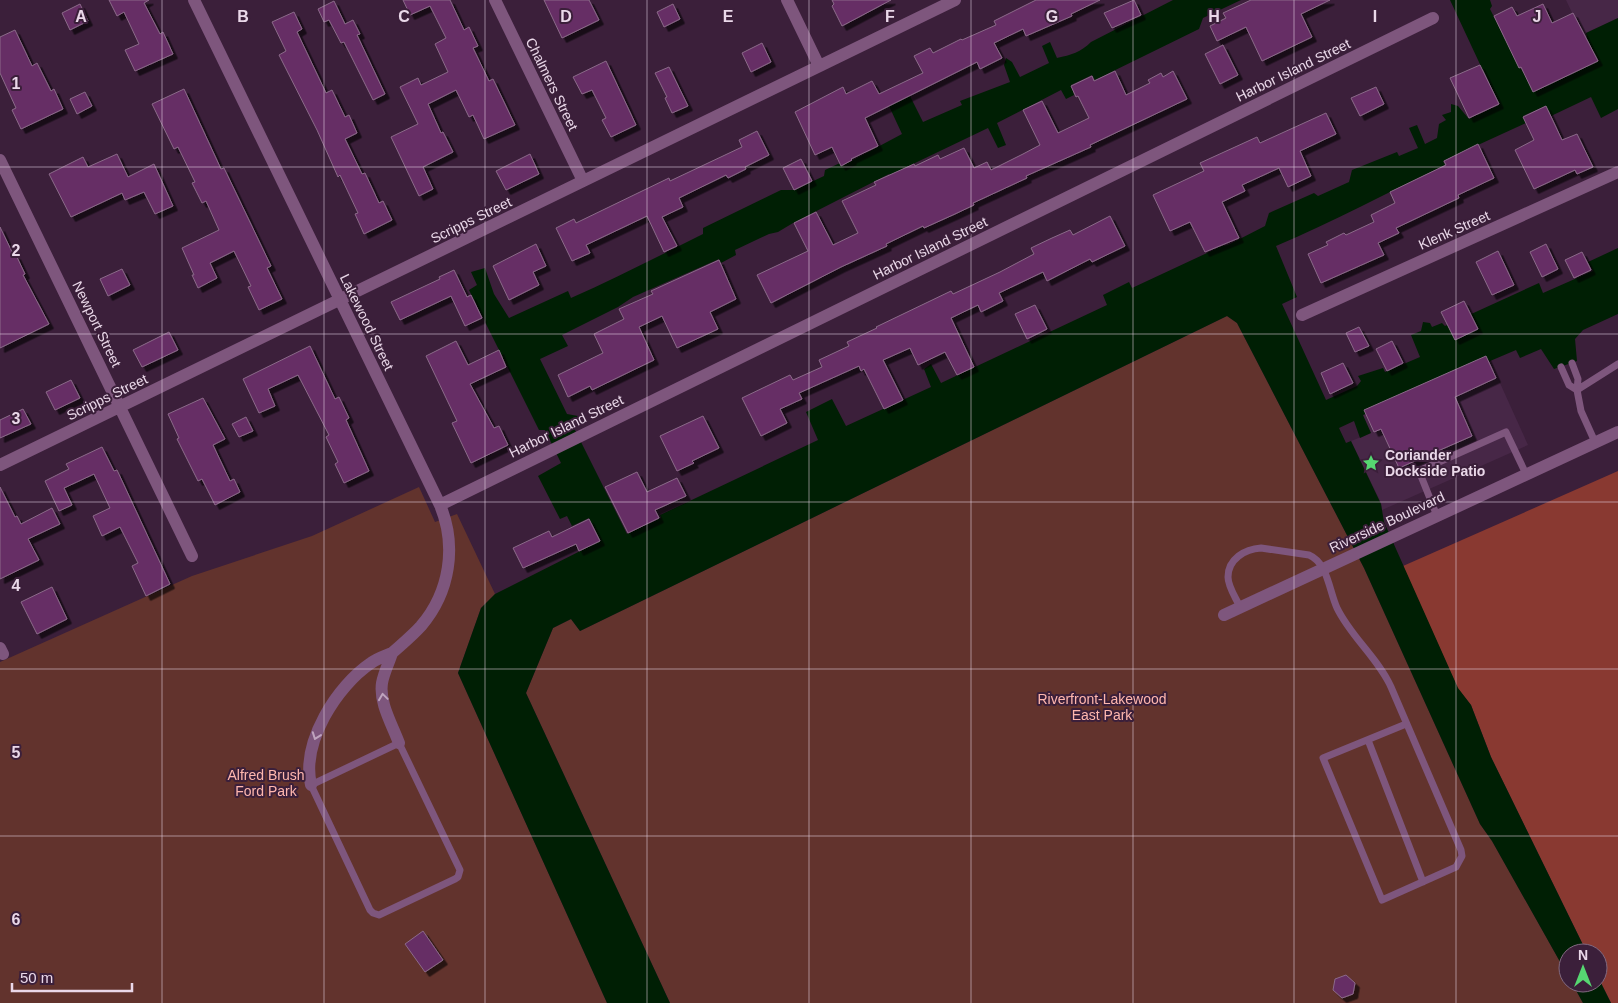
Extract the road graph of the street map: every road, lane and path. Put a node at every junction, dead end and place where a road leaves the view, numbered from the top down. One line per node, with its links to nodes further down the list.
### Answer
1 (194, 0): 10 (street, Lakewood Street)
2 (495, 0): 9 (street, Chalmers Street)
3 (787, 0): 6 (street)
4 (955, 0): 6 (street, Scripps Street)
5 (1433, 18): 21 (street, Harbor Island Street)
6 (819, 66): 9 (street, Scripps Street)
7 (0, 160): 16 (street, Newport Street)
8 (1618, 172): 11 (street, Klenk Street)
9 (583, 181): 10 (street, Scripps Street)
10 (340, 301): 16 (street, Scripps Street); 21 (street, Lakewood Street)
11 (1302, 315)
12 (1572, 363): 15 (lane)
13 (1618, 364): 15 (lane)
14 (1561, 367): 15 (lane)
15 (1577, 390): 18 (lane)
16 (120, 407): 19 (street, Scripps Street); 23 (street, Newport Street)
17 (1618, 432): 18 (street, Riverside Boulevard)
18 (1595, 442): 20 (street, Riverside Boulevard)
19 (0, 465)
20 (1526, 474): 22 (street, Riverside Boulevard); 22 (lane)
21 (440, 505): 27 (street, Lakewood Street)
22 (1437, 516): 24 (street, Riverside Boulevard)
23 (192, 556)
24 (1323, 568): 25 (street, Riverside Boulevard); 25 (lane); 28 (lane)
25 (1240, 607): 26 (street, Riverside Boulevard)
26 (1224, 615)
27 (392, 653): 30 (street, Lakewood Street, one-way to 27); 31 (street, Lakewood Street, one-way to 31)
28 (1406, 724): 29 (lane); 32 (lane)
29 (1368, 740): 32 (lane); 32 (lane)
30 (399, 742): 31 (lane); 31 (lane)
31 (311, 784)
32 (1423, 882)

